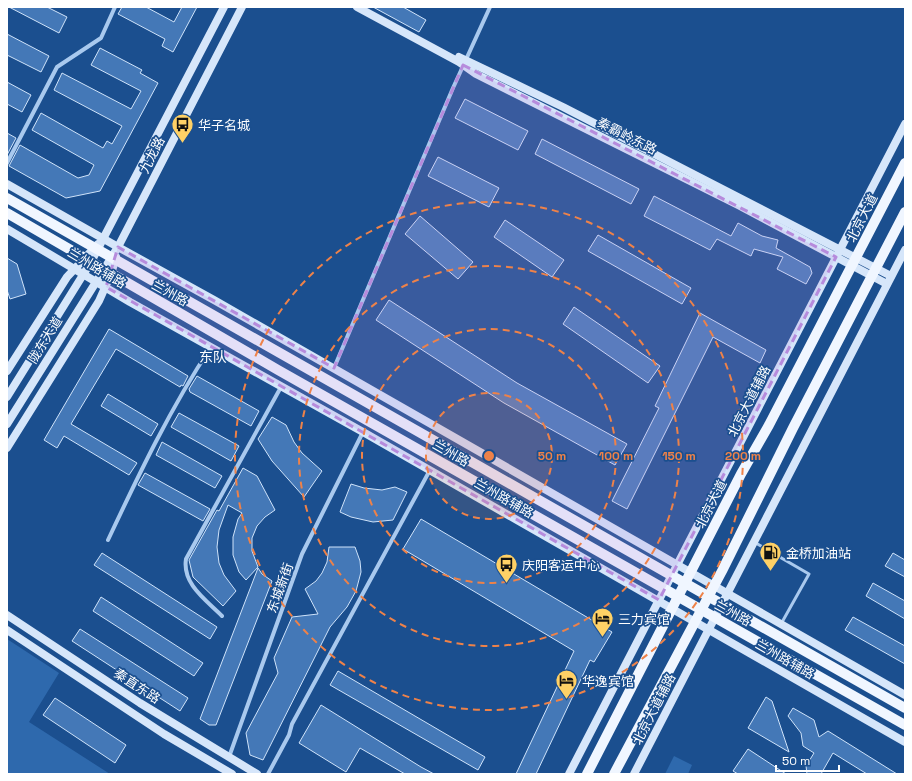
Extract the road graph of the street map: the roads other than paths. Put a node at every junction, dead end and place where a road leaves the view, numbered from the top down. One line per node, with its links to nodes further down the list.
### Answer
1 (115, 7): 9 (street)
2 (224, 7): 16 (street, 九龙路)
3 (242, 7): 17 (street, 九龙路)
4 (358, 7): 7 (street, 秦霸岭东路)
5 (366, 7): 7 (street, 秦霸岭东路)
6 (490, 7): 7 (street)
7 (464, 62): 19 (street, 秦霸岭东路); 21 (street, 秦霸岭东路); 34 (street)
8 (905, 124): 19 (street, 北京大道辅路)
9 (7, 163)
10 (905, 163): 24 (main road, 北京大道)
11 (7, 184): 16 (street, 兰州路辅路)
12 (7, 198): 18 (main road, 兰州路)
13 (905, 212): 27 (main road)
14 (7, 213): 23 (main road, 兰州路)
15 (7, 228): 25 (street, 兰州路辅路)
16 (103, 239): 17 (street, 兰州路辅路); 18 (street, 九龙路)
17 (118, 247): 22 (street, 九龙路); 34 (street, 兰州路辅路)
18 (96, 248): 22 (main road, 兰州路); 23 (street, 九龙路)
19 (840, 249): 21 (street, 北京大道辅路); 24 (street, 秦霸岭东路)
20 (905, 250): 29 (street, 北京大道辅路)
21 (836, 257): 24 (street, 秦霸岭东路); 44 (street, 北京大道辅路)
22 (113, 258): 26 (street); 46 (main road, 兰州路)
23 (87, 260): 25 (street); 26 (main road, 兰州路); 28 (street, 陇东大道)
24 (854, 261): 27 (street, 秦霸岭东路); 45 (main road, 北京大道)
25 (74, 268): 28 (street, 兰州路辅路); 35 (street)
26 (108, 272): 30 (street, 陇东大道); 32 (street); 49 (main road, 兰州路)
27 (874, 272): 29 (street, 秦霸岭东路); 31 (street, 秦霸岭东路); 48 (main road)
28 (84, 274): 30 (street, 兰州路辅路); 37 (street, 陇东大道)
29 (891, 276): 31 (street, 北京大道辅路)
30 (96, 282): 32 (street, 兰州路辅路); 38 (street, 陇东大道)
31 (887, 284): 43 (street, 北京大道辅路)
32 (106, 287): 33 (street, 兰州路辅路); 40 (street)
33 (211, 347): 36 (street, 兰州路辅路); 42 (street)
34 (334, 368): 44 (street, 兰州路辅路)
35 (7, 371)
36 (281, 387): 39 (street, 兰州路辅路); 58 (street)
37 (7, 397)
38 (7, 424)
39 (363, 432): 41 (street, 兰州路辅路); 68 (street, 东城新街)
40 (7, 448)
41 (430, 470): 53 (street, 兰州路辅路); 71 (street)
42 (108, 540)
43 (754, 542): 50 (street, 北京大道辅路); 61 (lane)
44 (677, 565): 45 (street, 兰州路辅路); 46 (street, 北京大道辅路)
45 (690, 572): 47 (main road, 北京大道); 48 (street, 兰州路辅路)
46 (671, 577): 47 (main road, 兰州路); 49 (street, 北京大道辅路)
47 (684, 584): 51 (main road, 北京大道); 52 (main road, 兰州路)
48 (714, 586): 50 (street, 兰州路辅路); 52 (main road)
49 (665, 589): 51 (main road, 兰州路); 53 (street, 北京大道辅路)
50 (727, 593): 54 (street, 北京大道辅路); 61 (street, 兰州路辅路)
51 (678, 597): 55 (main road, 北京大道); 56 (main road, 兰州路)
52 (708, 597): 54 (main road, 兰州路); 56 (main road)
53 (659, 600): 55 (street, 兰州路辅路); 72 (street, 北京大道辅路)
54 (721, 604): 59 (street, 北京大道辅路); 65 (main road, 兰州路)
55 (672, 608): 60 (street, 兰州路辅路); 73 (main road, 北京大道)
56 (701, 610): 59 (main road, 兰州路); 60 (main road)
57 (7, 614): 68 (street, 秦直东路)
58 (222, 616)
59 (715, 617): 62 (street, 北京大道辅路); 66 (main road, 兰州路)
60 (695, 621): 62 (street, 兰州路辅路); 74 (main road)
61 (781, 624): 64 (street, 兰州路辅路)
62 (709, 629): 67 (street, 兰州路辅路); 75 (street, 北京大道辅路)
63 (7, 630): 69 (street, 秦直东路)
64 (905, 695)
65 (905, 708)
66 (905, 725)
67 (905, 742)
68 (229, 757): 70 (street, 秦直东路)
69 (232, 774)
70 (256, 774)
71 (268, 774)
72 (569, 774)
73 (586, 774)
74 (614, 774)
75 (634, 774)

